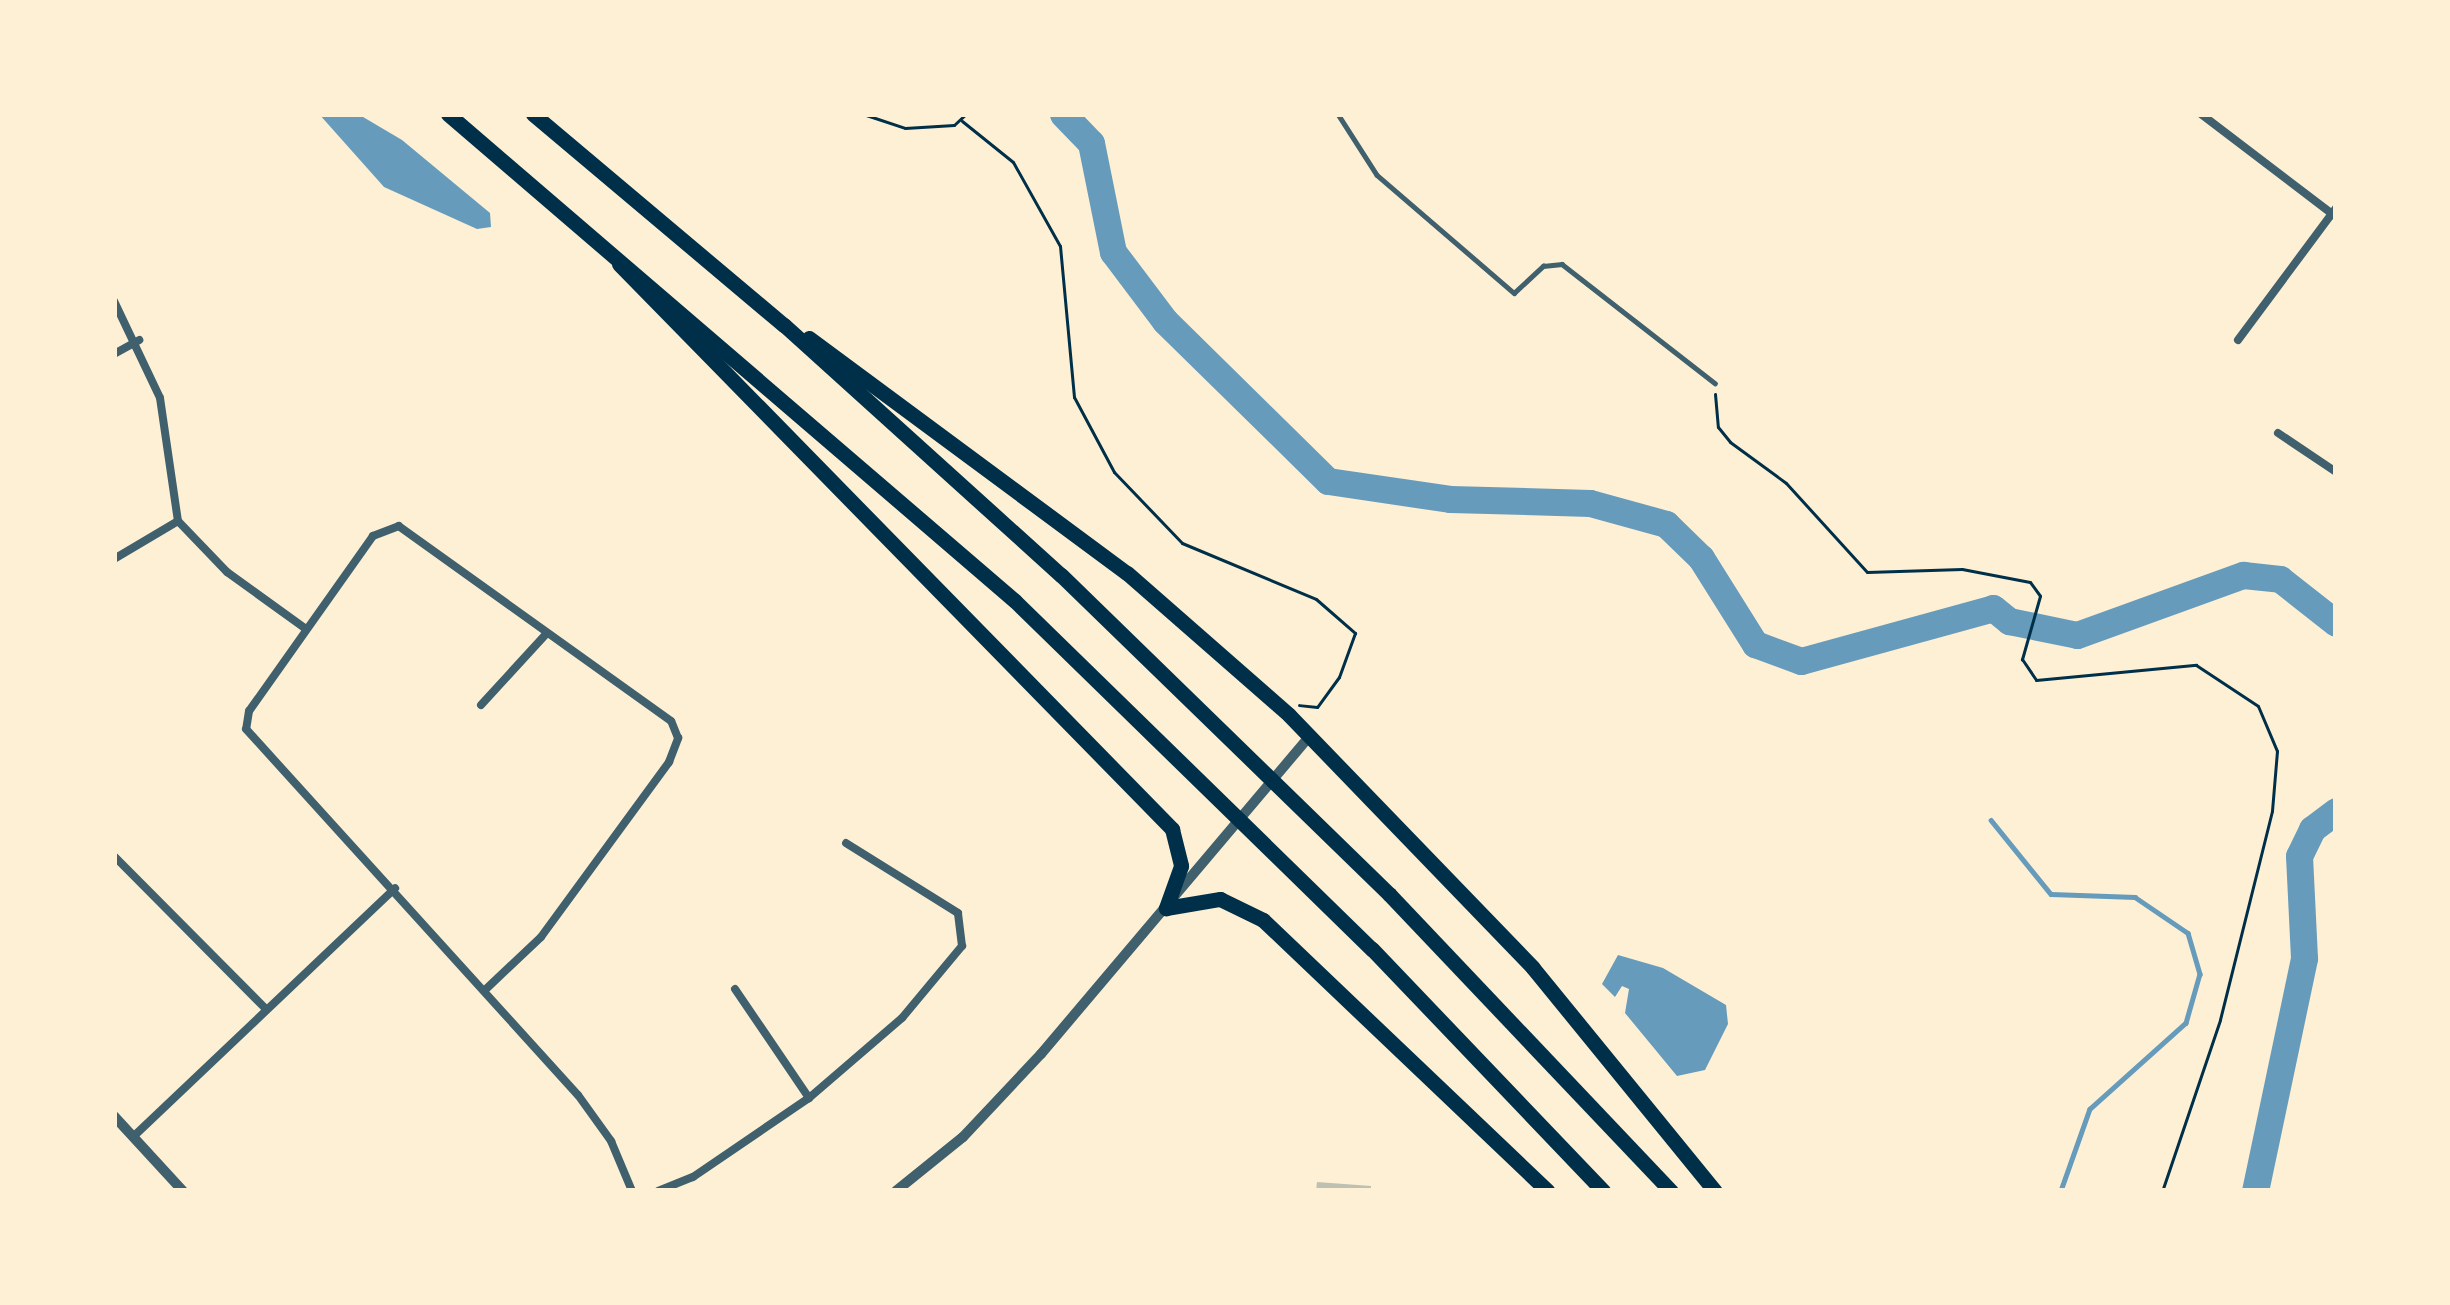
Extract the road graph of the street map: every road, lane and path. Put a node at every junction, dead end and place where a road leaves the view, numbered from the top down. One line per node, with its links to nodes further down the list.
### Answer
1 (448, 114): 9 (highway)
2 (533, 114): 11 (highway)
3 (863, 114): 7 (path)
4 (966, 114): 7 (path)
5 (1337, 114): 15 (lane)
6 (2201, 114): 8 (street)
7 (962, 121): 23 (path)
8 (2335, 213): 13 (street)
9 (603, 242): 28 (highway); 40 (highway)
10 (114, 301): 12 (street)
11 (784, 325): 24 (highway); 41 (highway)
12 (139, 340): 14 (street); 18 (street)
13 (2238, 340)
14 (114, 354)
15 (1715, 383): 43 (path)
16 (2278, 433): 17 (street)
17 (2336, 472)
18 (178, 520): 19 (street); 20 (street)
19 (114, 559)
20 (306, 629): 21 (street); 27 (street)
21 (546, 634): 22 (street); 30 (street)
22 (481, 705)
23 (1297, 707)
24 (1310, 736): 28 (street); 42 (highway)
25 (846, 843): 32 (street)
26 (114, 856): 31 (street)
27 (394, 888): 30 (street); 31 (street)
28 (1166, 908): 38 (street); 39 (highway)
29 (735, 989): 32 (street)
30 (485, 990): 36 (street)
31 (266, 1010): 34 (street)
32 (808, 1098): 37 (street)
33 (114, 1116): 34 (street)
34 (134, 1136): 35 (street)
35 (183, 1191)
36 (632, 1191)
37 (658, 1191)
38 (896, 1191)
39 (1548, 1191)
40 (1603, 1191)
41 (1671, 1191)
42 (1715, 1191)
43 (2162, 1191)

